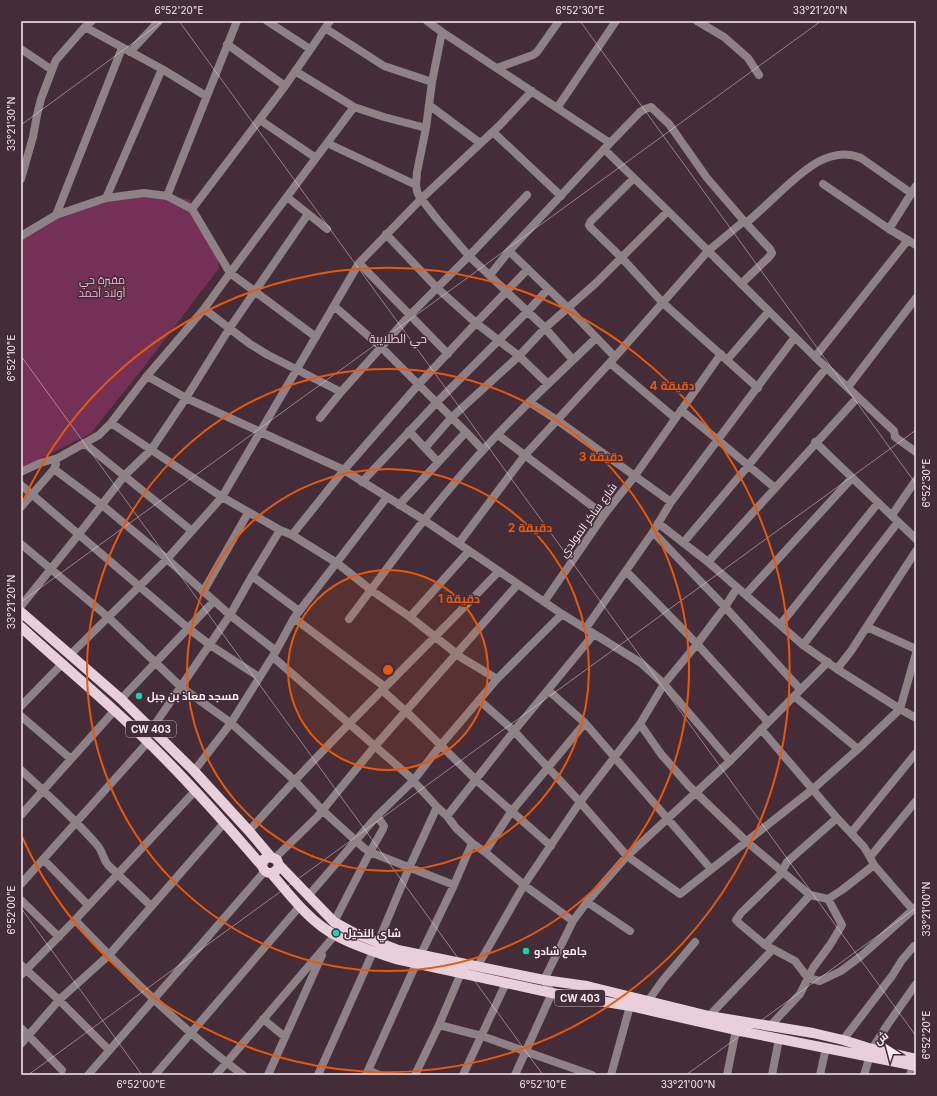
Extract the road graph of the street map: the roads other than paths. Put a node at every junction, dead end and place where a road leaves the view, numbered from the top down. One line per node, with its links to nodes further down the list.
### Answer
1 (92, 21): 10 (street)
2 (158, 21): 16 (street)
3 (237, 21): 12 (street)
4 (267, 21): 15 (street)
5 (427, 21): 11 (street)
6 (559, 21): 17 (street)
7 (616, 21): 28 (street)
8 (697, 21): 21 (street)
9 (328, 24): 15 (street); 22 (street)
10 (84, 27): 13 (street); 19 (street)
11 (442, 32): 17 (street); 22 (street)
12 (227, 44): 23 (street); 25 (street)
13 (122, 48): 16 (street); 52 (street)
14 (21, 49): 19 (street)
15 (310, 49): 20 (street)
16 (130, 52): 18 (street)
17 (497, 68): 24 (street)
18 (162, 69): 25 (street); 47 (street)
19 (52, 70): 36 (street)
20 (295, 71): 23 (street); 27 (street)
21 (759, 75)
22 (432, 82): 26 (street)
23 (285, 86): 29 (street)
24 (532, 91): 28 (street); 31 (street)
25 (206, 96): 44 (street)
26 (429, 105): 30 (street); 33 (street)
27 (354, 107): 30 (street); 32 (street)
28 (557, 108): 34 (street)
29 (260, 120): 37 (street); 49 (street)
30 (426, 128): 41 (street)
31 (492, 132): 33 (street); 45 (street)
32 (327, 143): 37 (street); 41 (street)
33 (480, 143): 48 (street)
34 (610, 143): 35 (street); 53 (street)
35 (604, 149): 38 (street); 45 (street)
36 (24, 158): 39 (street)
37 (316, 158): 46 (street)
38 (634, 178): 50 (street); 63 (street)
39 (21, 179)
40 (823, 184): 55 (street)
41 (416, 185): 48 (street)
42 (914, 189): 53 (street); 55 (street)
43 (527, 195): 62 (street)
44 (167, 196): 47 (street); 49 (street)
45 (561, 196): 60 (street)
46 (287, 197): 51 (street); 66 (street)
47 (106, 198): 52 (street)
48 (422, 199): 56 (street); 62 (street)
49 (192, 209): 66 (street)
50 (668, 211): 61 (street); 63 (street)
51 (308, 214): 54 (street); 71 (street)
52 (56, 215): 57 (street)
53 (745, 222): 61 (street); 68 (street)
54 (327, 228)
55 (889, 228): 58 (street)
56 (386, 234): 64 (street); 69 (street)
57 (21, 236)
58 (908, 240): 59 (street); 92 (street)
59 (916, 245)
60 (509, 251): 65 (street); 67 (street)
61 (708, 251): 68 (street); 74 (street)
62 (469, 256): 67 (street); 69 (street)
63 (621, 257): 74 (street); 76 (street)
64 (359, 263): 75 (street); 80 (street)
65 (528, 269): 70 (street); 72 (street)
66 (230, 272): 71 (street); 77 (street)
67 (490, 275): 72 (street)
68 (741, 284): 78 (street)
69 (437, 288): 80 (street); 81 (street)
70 (548, 289): 76 (street); 79 (street)
71 (255, 291): 83 (street); 84 (street)
72 (507, 292): 79 (street); 81 (street)
73 (916, 298): 102 (street)
74 (663, 303): 90 (street); 94 (street)
75 (334, 306): 84 (street); 88 (street)
76 (568, 308): 82 (street); 86 (street)
77 (204, 309): 83 (street); 98 (street)
78 (769, 311): 85 (street); 95 (street)
79 (528, 312): 82 (street); 87 (street)
80 (409, 316): 88 (street); 89 (street)
81 (476, 323): 87 (street); 89 (street)
82 (545, 328): 91 (street); 93 (street)
83 (229, 329): 96 (street); 105 (street)
84 (316, 337): 96 (street)
85 (795, 337): 92 (street); 101 (street)
86 (596, 338): 93 (street); 94 (street)
87 (498, 341): 91 (street); 107 (street)
88 (381, 347): 100 (street); 103 (street)
89 (448, 354): 100 (street)
90 (721, 354): 95 (street); 108 (street, شارع ساكر المولدي)
91 (519, 356): 99 (street); 110 (street)
92 (815, 358): 97 (street)
93 (573, 360): 99 (street)
94 (612, 360): 111 (street); 112 (street)
95 (727, 360): 101 (street)
96 (297, 368): 103 (street); 114 (street)
97 (826, 368): 102 (street); 128 (street)
98 (147, 376): 105 (street); 113 (street)
99 (548, 384): 106 (street)
100 (418, 385): 107 (street); 130 (street)
101 (758, 388): 118 (street)
102 (848, 388): 104 (street)
103 (341, 392): 109 (street)
104 (858, 397): 119 (street); 124 (street)
105 (186, 398): 114 (street); 122 (street)
106 (528, 402): 112 (street); 117 (street)
107 (436, 403): 110 (street); 115 (street)
108 (681, 410): 111 (street, شارع ساكر المولدي); 118 (street)
109 (320, 418)
110 (451, 418): 116 (street); 121 (street)
111 (676, 418): 133 (street, شارع ساكر المولدي)
112 (557, 420): 125 (street); 133 (street)
113 (111, 423): 120 (street); 122 (street)
114 (260, 431): 130 (street); 140 (street)
115 (409, 431): 121 (street); 136 (street)
116 (466, 432): 123 (street); 127 (street)
117 (498, 435): 123 (street); 125 (street)
118 (718, 440): 128 (street); 142 (street)
119 (815, 442): 134 (street); 138 (street)
120 (84, 443): 126 (street); 132 (street)
121 (425, 448): 127 (street)
122 (151, 450): 132 (street); 140 (street)
123 (483, 450): 150 (street)
124 (916, 452)
125 (525, 455): 148 (street); 161 (street)
126 (58, 458): 129 (street); 131 (street)
127 (438, 462): 145 (street)
128 (748, 466): 138 (street); 159 (street)
129 (54, 469): 139 (street); 144 (street)
130 (344, 470): 136 (street); 157 (street)
131 (21, 472)
132 (125, 475): 144 (street); 154 (street)
133 (634, 477): 142 (street); 148 (street, شارع ساكر المولدي)
134 (852, 478): 143 (street); 176 (street)
135 (916, 480): 149 (street)
136 (362, 482): 141 (street)
137 (21, 485): 139 (street)
138 (775, 488): 165 (street)
139 (32, 495): 146 (street); 156 (street)
140 (222, 497): 147 (street); 154 (street)
141 (387, 497): 145 (street); 166 (street)
142 (671, 502): 152 (street)
143 (878, 503): 149 (street); 190 (street)
144 (102, 505): 156 (street); 164 (street)
145 (399, 505): 150 (street)
146 (21, 507)
147 (248, 513): 153 (street); 175 (street)
148 (604, 515): 178 (street, شارع ساكر المولدي)
149 (892, 515): 151 (street)
150 (424, 520): 161 (street); 174 (street)
151 (898, 522): 158 (street); 198 (street)
152 (658, 523): 155 (street); 159 (street)
153 (280, 530): 157 (street); 170 (street)
154 (192, 531): 164 (street)
155 (653, 532): 168 (street); 180 (street)
156 (79, 534): 167 (street); 172 (street)
157 (292, 535): 166 (street)
158 (916, 539)
159 (683, 543): 165 (street)
160 (21, 544): 167 (street)
161 (459, 544): 162 (street)
162 (469, 551): 169 (street); 186 (street)
163 (916, 551): 191 (street)
164 (167, 559): 172 (street); 175 (street)
165 (708, 562): 173 (street)
166 (337, 563): 174 (street); 181 (street)
167 (50, 570): 179 (street); 185 (street)
168 (626, 570): 193 (street); 196 (street)
169 (499, 571): 171 (street); 195 (street)
170 (252, 576): 181 (street); 184 (street)
171 (518, 584): 178 (street); 202 (street)
172 (139, 587): 185 (street); 192 (street)
173 (737, 588): 176 (street); 180 (street)
174 (372, 590): 186 (street); 188 (street)
175 (203, 592): 177 (street)
176 (746, 594): 190 (street)
177 (214, 601): 184 (street); 192 (street)
178 (544, 602): 183 (street)
179 (21, 606)
180 (724, 607): 196 (street); 214 (street)
181 (299, 611): 187 (street)
182 (21, 612): 203 (main road, CW 403)
183 (562, 614): 193 (street); 209 (street)
184 (230, 615): 197 (street); 201 (street)
185 (108, 617): 203 (street); 204 (street)
186 (410, 617): 195 (street)
187 (294, 618): 201 (street); 212 (street)
188 (349, 619)
189 (21, 626): 206 (main road, CW 403)
190 (780, 626): 198 (street)
191 (867, 627): 199 (street); 207 (street)
192 (188, 628): 197 (street); 204 (street)
193 (586, 628): 194 (street)
194 (594, 634): 210 (street); 213 (street)
195 (435, 638): 202 (street); 212 (street)
196 (697, 644): 210 (street); 223 (street)
197 (210, 645): 208 (street); 211 (street)
198 (803, 645): 205 (street)
199 (916, 649)
200 (916, 653): 218 (street)
201 (275, 654): 208 (street); 225 (street)
202 (457, 654): 209 (street); 220 (street)
203 (70, 655): 215 (main road, CW 403)
204 (154, 662): 211 (street); 215 (street)
205 (828, 662): 207 (street); 214 (street)
206 (62, 664): 217 (street); 219 (main road, CW 403)
207 (837, 669): 218 (street)
208 (259, 677): 224 (street)
209 (497, 679): 216 (street)
210 (664, 684): 227 (street); 238 (street)
211 (181, 686): 224 (street); 229 (street)
212 (383, 689): 220 (street); 225 (street)
213 (548, 690): 226 (street); 230 (street)
214 (797, 692): 223 (street); 234 (street)
215 (121, 699): 229 (main road, CW 403)
216 (478, 700): 230 (street); 233 (street)
217 (21, 706)
218 (900, 709): 222 (street); 234 (street)
219 (115, 710): 231 (main road, CW 403); 237 (street)
220 (406, 711): 232 (street); 233 (street)
221 (21, 716): 237 (street)
222 (916, 718)
223 (768, 722): 228 (street)
224 (231, 723): 241 (street); 243 (street)
225 (350, 723): 232 (street); 243 (street)
226 (585, 723): 236 (street); 239 (street)
227 (640, 724): 236 (street); 248 (street)
228 (761, 729): 238 (street); 245 (street)
229 (151, 730): 241 (main road, CW 403)
230 (514, 731): 239 (street); 242 (street)
231 (148, 742): 247 (main road, CW 403); 259 (street)
232 (375, 746): 244 (street); 252 (street)
233 (440, 746): 242 (street); 244 (street)
234 (858, 749): 245 (street)
235 (916, 753): 262 (street)
236 (614, 757): 250 (street); 258 (street)
237 (71, 759): 246 (street)
238 (730, 761): 248 (street)
239 (548, 768): 250 (street); 253 (street)
240 (21, 770): 246 (street)
241 (194, 771): 261 (main road, CW 403)
242 (475, 779): 253 (street); 256 (street)
243 (294, 780): 252 (street); 261 (street)
244 (413, 781): 251 (street); 255 (street)
245 (813, 789): 257 (street); 264 (street)
246 (43, 791): 254 (street); 259 (street)
247 (195, 791): 260 (main road, CW 403); 277 (street)
248 (696, 793): 258 (street); 264 (street)
249 (916, 801): 272 (street)
250 (580, 802): 266 (street); 269 (street)
251 (437, 807): 256 (street); 273 (street)
252 (322, 810): 263 (street); 271 (street)
253 (511, 812): 266 (street); 268 (street)
254 (21, 814)
255 (377, 816): 263 (street); 267 (street)
256 (447, 816): 265 (street)
257 (837, 818): 262 (street); 276 (street)
258 (667, 819): 269 (street); 274 (street)
259 (76, 822): 270 (street); 277 (street)
260 (225, 822): 275 (main road, CW 403); 287 (street)
261 (250, 831): 271 (main road, CW 403)
262 (851, 833): 272 (street)
263 (356, 840): 267 (street); 281 (street)
264 (746, 841): 274 (street); 276 (street)
265 (472, 843): 268 (street); 279 (street)
266 (551, 846): 280 (street)
267 (370, 852): 273 (street); 291 (street)
268 (485, 852): 280 (street)
269 (627, 856): 274 (street); 285 (street)
270 (43, 859): 278 (street); 286 (street)
271 (275, 860): 275 (main road); 275 (main road); 281 (main road, CW 403)
272 (872, 861): 283 (street); 289 (street)
273 (409, 868): 279 (street); 296 (street)
274 (711, 869)
275 (266, 870): 288 (main road, CW 403); 314 (street)
276 (781, 871): 282 (street); 298 (street)
277 (118, 874): 286 (street); 287 (street)
278 (21, 884)
279 (454, 885): 303 (street)
280 (524, 885): 292 (street); 306 (street)
281 (309, 895): 291 (main road, CW 403)
282 (810, 895): 283 (street); 298 (street)
283 (828, 899): 309 (street)
284 (21, 900): 295 (street)
285 (587, 902): 292 (street); 293 (street)
286 (88, 905): 290 (street)
287 (151, 906): 304 (street)
288 (300, 906): 294 (main road, CW 403); 324 (street)
289 (914, 908): 309 (street)
290 (75, 920): 295 (street); 304 (street)
291 (334, 922): 296 (main road, CW 403)
292 (573, 922): 310 (street)
293 (630, 931)
294 (335, 935): 299 (street); 302 (main road, CW 403)
295 (59, 937): 307 (street)
296 (378, 942): 303 (main road, CW 403)
297 (695, 942): 316 (street)
298 (765, 945): 301 (street)
299 (325, 946): 319 (street); 327 (street)
300 (916, 948): 329 (street)
301 (773, 949): 309 (street); 318 (street)
302 (373, 952): 305 (main road, CW 403); 344 (street)
303 (420, 954): 306 (main road, CW 403)
304 (109, 955): 314 (street); 315 (street)
305 (416, 964): 308 (main road, CW 403); 338 (street)
306 (477, 967): 310 (main road, CW 403)
307 (23, 970): 315 (street)
308 (461, 973): 311 (main road, CW 403); 320 (street)
309 (808, 978): 322 (street)
310 (544, 980): 313 (street); 316 (main road, CW 403)
311 (506, 983): 313 (main road, CW 403); 326 (street)
312 (916, 984): 334 (street)
313 (552, 993): 317 (main road, CW 403); 333 (street)
314 (154, 999): 324 (street); 332 (street)
315 (59, 1000): 325 (street); 332 (street)
316 (648, 1001): 318 (main road, CW 403)
317 (630, 1006): 321 (main road, CW 403); 350 (street)
318 (709, 1016): 321 (main road, CW 403)
319 (263, 1019): 327 (street); 335 (street)
320 (439, 1025): 326 (street); 346 (street)
321 (737, 1025): 322 (main road, CW 403); 328 (main road, CW 403); 351 (street)
322 (770, 1026): 329 (main road, CW 403)
323 (21, 1028): 325 (street)
324 (191, 1033): 335 (street); 340 (street)
325 (28, 1035): 330 (street); 337 (street)
326 (482, 1036): 333 (street); 347 (street)
327 (285, 1037): 343 (street)
328 (779, 1039): 331 (main road, CW 403); 352 (street)
329 (843, 1040): 334 (main road, CW 403)
330 (21, 1044)
331 (826, 1048): 334 (main road, CW 403); 353 (street)
332 (110, 1050): 339 (street)
333 (526, 1051): 348 (street); 349 (street)
334 (871, 1053): 336 (main road, CW 403); 354 (street)
335 (227, 1063): 341 (street); 342 (street)
336 (914, 1066)
337 (62, 1070)
338 (367, 1073): 345 (street)
339 (88, 1075)
340 (155, 1075)
341 (216, 1075)
342 (243, 1075)
343 (268, 1075)
344 (318, 1075)
345 (379, 1075)
346 (415, 1075)
347 (463, 1075)
348 (515, 1075)
349 (592, 1075)
350 (611, 1075)
351 (727, 1075)
352 (772, 1075)
353 (820, 1075)
354 (864, 1075)

